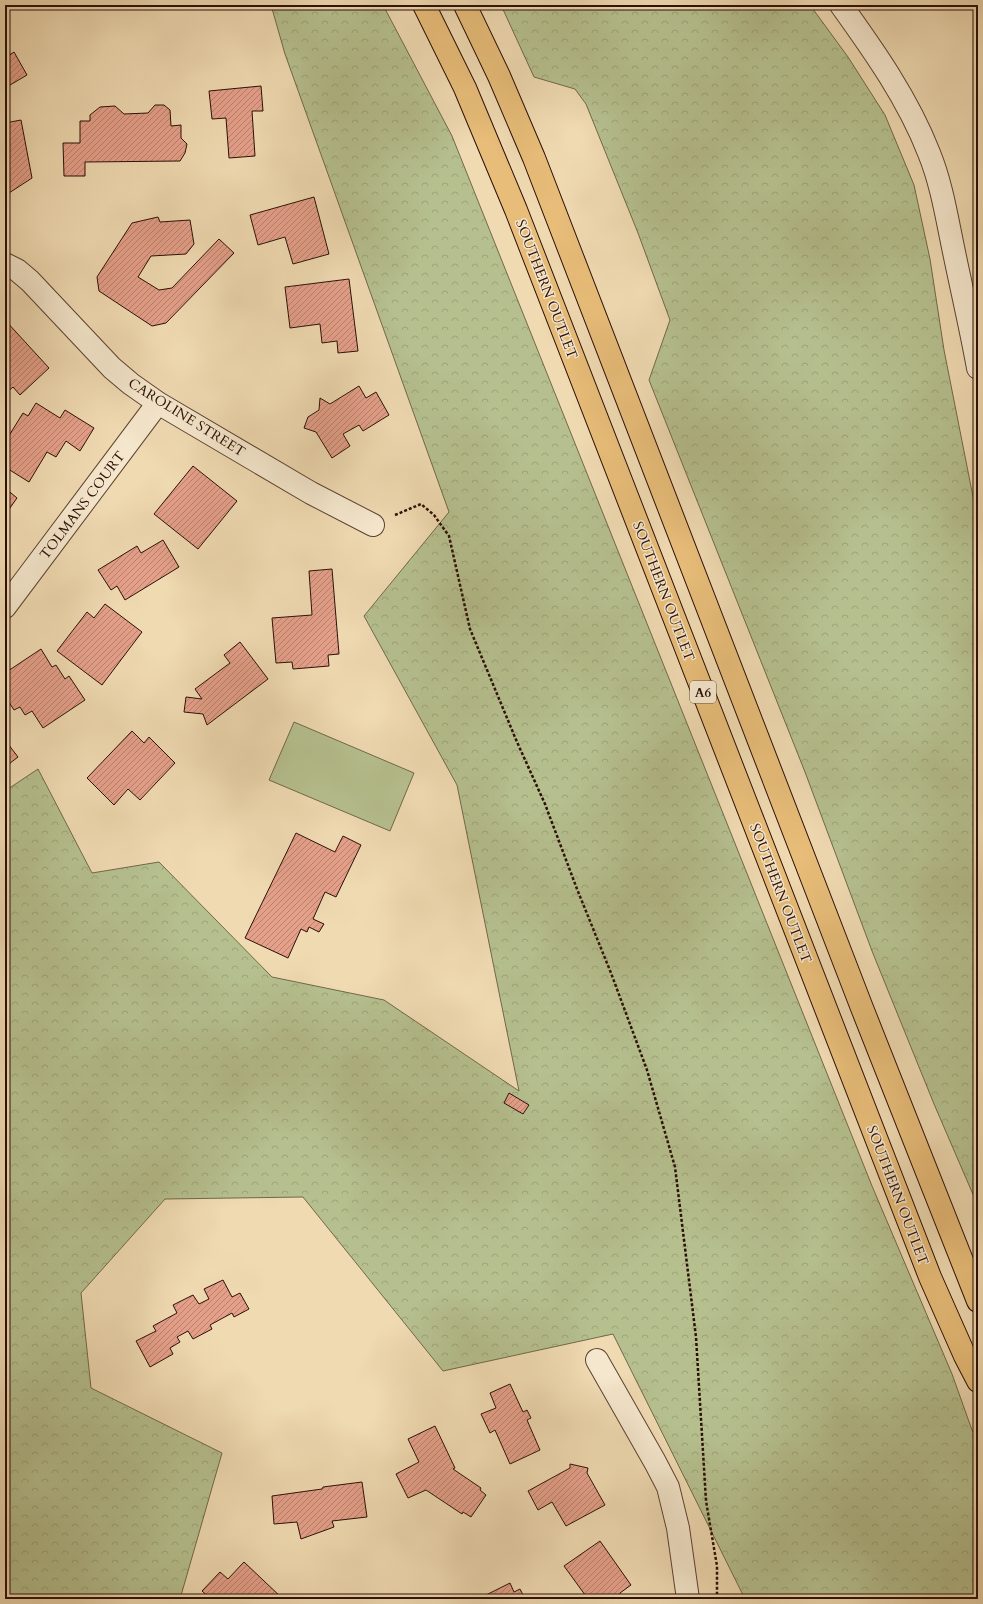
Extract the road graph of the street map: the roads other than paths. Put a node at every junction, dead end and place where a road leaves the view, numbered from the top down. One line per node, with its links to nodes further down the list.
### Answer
1 (424, 5): 11 (highway, SOUTHERN OUTLET / A6)
2 (465, 5): 9 (highway, A6)
3 (841, 5): 5 (street)
4 (5, 264): 6 (street, CAROLINE STREET)
5 (978, 368)
6 (158, 403): 7 (street, CAROLINE STREET); 8 (street, TOLMANS COURT)
7 (373, 525)
8 (5, 607)
9 (978, 1301)
10 (597, 1360): 12 (street)
11 (978, 1381)
12 (688, 1599)

